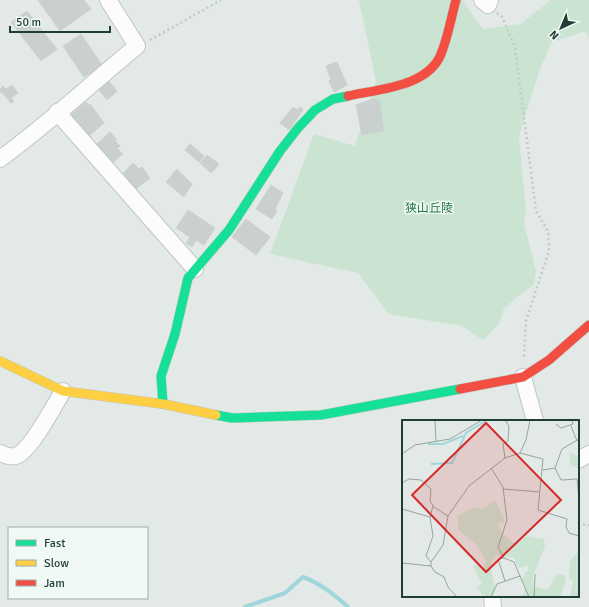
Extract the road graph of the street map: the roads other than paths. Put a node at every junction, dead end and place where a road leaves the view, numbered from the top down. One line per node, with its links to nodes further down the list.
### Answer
1 (108, 0): 3 (street)
2 (456, 0): 5 (street)
3 (57, 112): 4 (street); 5 (street)
4 (0, 159)
5 (195, 269): 10 (street)
6 (589, 325): 8 (street)
7 (0, 361): 9 (street)
8 (523, 377): 10 (street); 11 (street)
9 (63, 391): 10 (street); 12 (street)
10 (163, 404)
11 (535, 420)
12 (0, 453)
13 (589, 454): 14 (street)
14 (579, 459)
15 (492, 597): 16 (street)
16 (493, 607)

